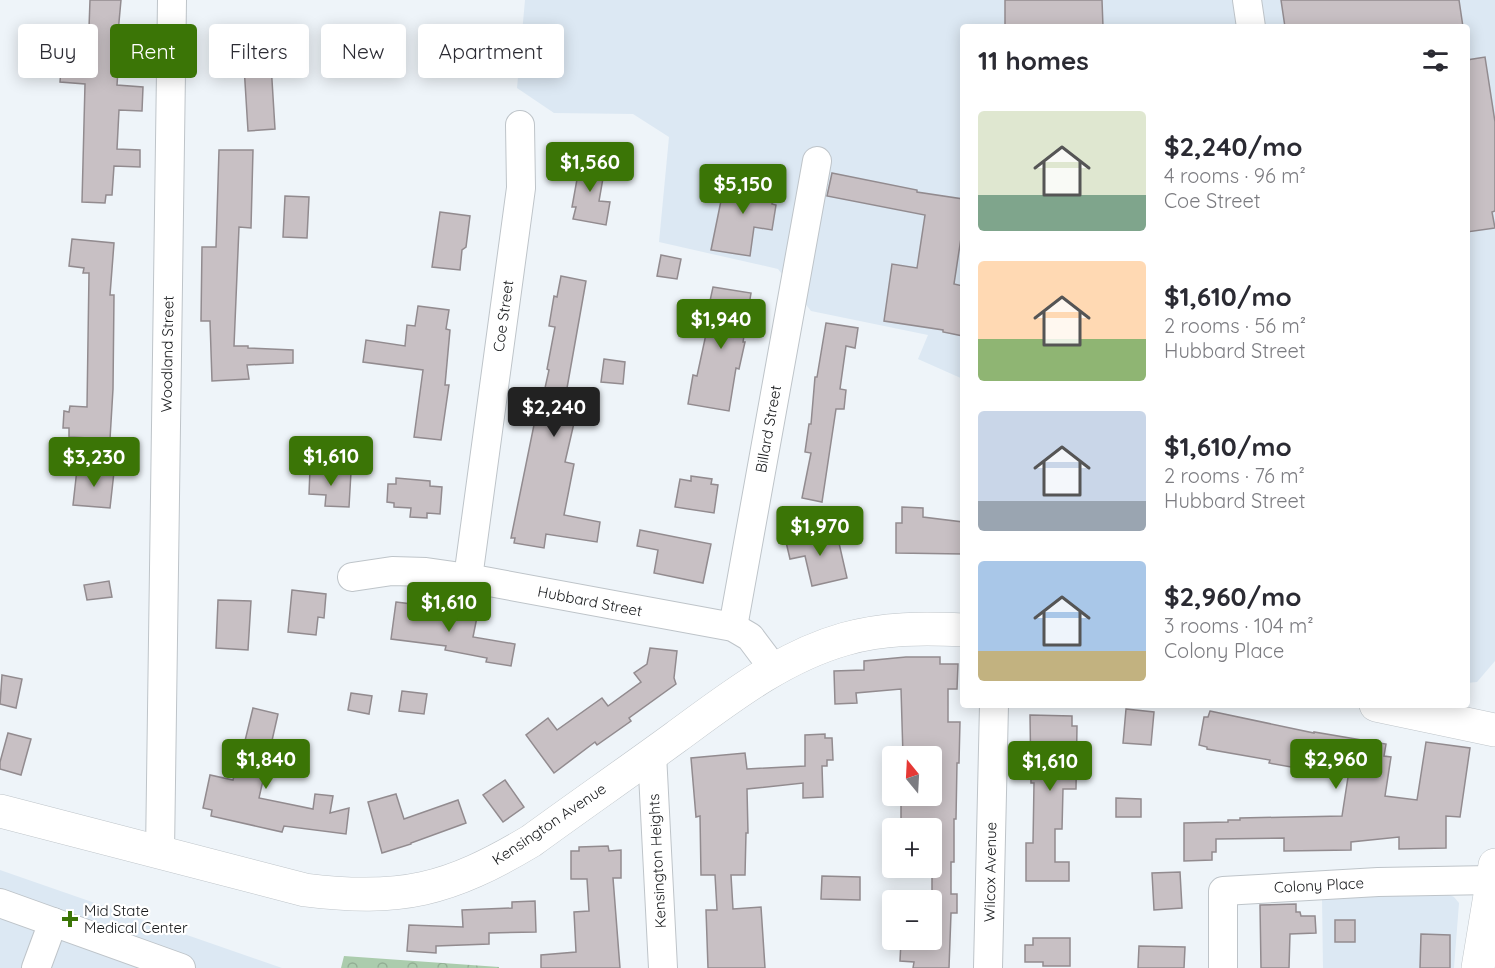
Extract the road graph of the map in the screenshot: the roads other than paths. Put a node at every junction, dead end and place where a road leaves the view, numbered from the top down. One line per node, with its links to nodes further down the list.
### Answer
1 (172, 0): 16 (street, Woodland Street)
2 (1247, 0): 3 (street)
3 (1251, 24)
4 (520, 125): 7 (street, Coe Street)
5 (817, 161): 8 (street, Billard Street)
6 (352, 577): 7 (street, Hubbard Street)
7 (468, 578): 8 (street, Hubbard Street)
8 (733, 627): 10 (street, Hubbard Street)
9 (960, 630): 10 (main road, Kensington Avenue)
10 (774, 669): 14 (main road, Kensington Avenue)
11 (994, 708): 23 (street, Wilcox Avenue)
12 (1391, 708): 13 (main road)
13 (1495, 730)
14 (652, 754): 16 (main road, Kensington Avenue); 22 (street, Kensington Heights)
15 (0, 811): 16 (main road, Kensington Avenue)
16 (160, 853)
17 (1494, 873): 24 (street, Colony Place); 25 (main road)
18 (0, 903): 19 (street)
19 (53, 922): 20 (street); 21 (street)
20 (36, 968)
21 (181, 968)
22 (663, 968)
23 (988, 968)
24 (1223, 968)
25 (1478, 968)

